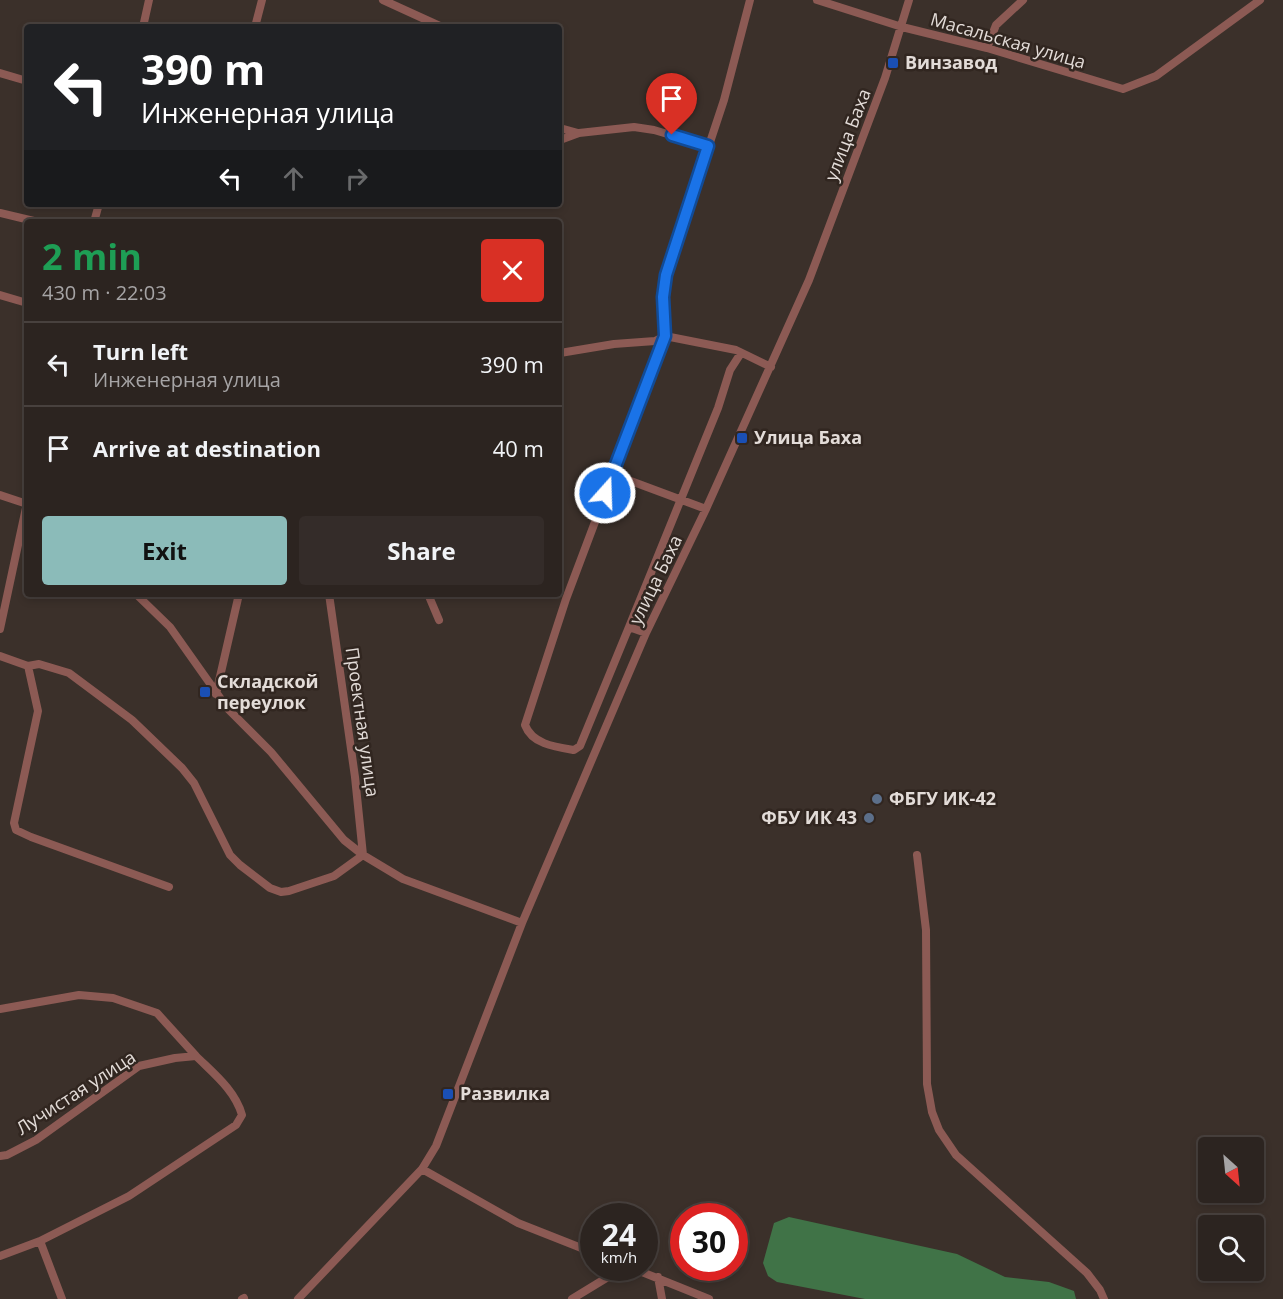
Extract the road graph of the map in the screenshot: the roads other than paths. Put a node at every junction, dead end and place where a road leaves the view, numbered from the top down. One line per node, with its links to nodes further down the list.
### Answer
1 (149, 0): 9 (street)
2 (262, 0): 10 (street)
3 (383, 0): 11 (street)
4 (750, 0): 19 (street)
5 (817, 0): 12 (street, Масальская улица)
6 (909, 0): 12 (street, улица Баха)
7 (1023, 0): 13 (street)
8 (1260, 0): 13 (street, Масальская улица)
9 (143, 24)
10 (256, 24)
11 (435, 24)
12 (902, 27): 13 (street, Масальская улица); 27 (street, улица Баха)
13 (987, 48)
14 (0, 73): 15 (street)
15 (24, 80)
16 (562, 129): 17 (street)
17 (579, 133): 18 (street); 19 (street)
18 (562, 139)
19 (708, 146): 24 (street)
20 (0, 213): 21 (street)
21 (25, 219)
22 (0, 295): 23 (street)
23 (24, 302)
24 (665, 336): 25 (street); 26 (street); 28 (street)
25 (562, 353)
26 (741, 353): 27 (street); 30 (street)
27 (771, 367): 32 (street, улица Баха)
28 (612, 474): 30 (street); 39 (street)
29 (0, 495): 31 (street)
30 (679, 500): 32 (street); 39 (street)
31 (24, 503)
32 (706, 509): 41 (street, улица Баха)
33 (24, 518): 40 (street)
34 (139, 597): 44 (street)
35 (238, 597): 44 (street)
36 (329, 597): 45 (street, Проектная улица)
37 (429, 597): 38 (street)
38 (439, 620)
39 (629, 627): 41 (street)
40 (0, 629)
41 (646, 633): 48 (street, улица Баха)
42 (0, 656): 43 (street)
43 (28, 666): 45 (street); 47 (street)
44 (216, 694): 45 (street)
45 (363, 855): 48 (street)
46 (917, 855): 63 (street)
47 (169, 887)
48 (522, 923): 52 (street, улица Баха)
49 (0, 1009): 50 (street)
50 (196, 1056): 51 (street, Лучистая улица); 53 (street)
51 (0, 1156)
52 (422, 1169): 54 (street); 59 (street, улица Баха)
53 (40, 1241): 55 (street); 58 (street)
54 (580, 1247)
55 (0, 1256)
56 (658, 1277): 61 (street); 62 (street)
57 (601, 1281): 60 (street)
58 (62, 1299)
59 (298, 1299)
60 (572, 1299)
61 (662, 1299)
62 (709, 1299)
63 (1104, 1299)

